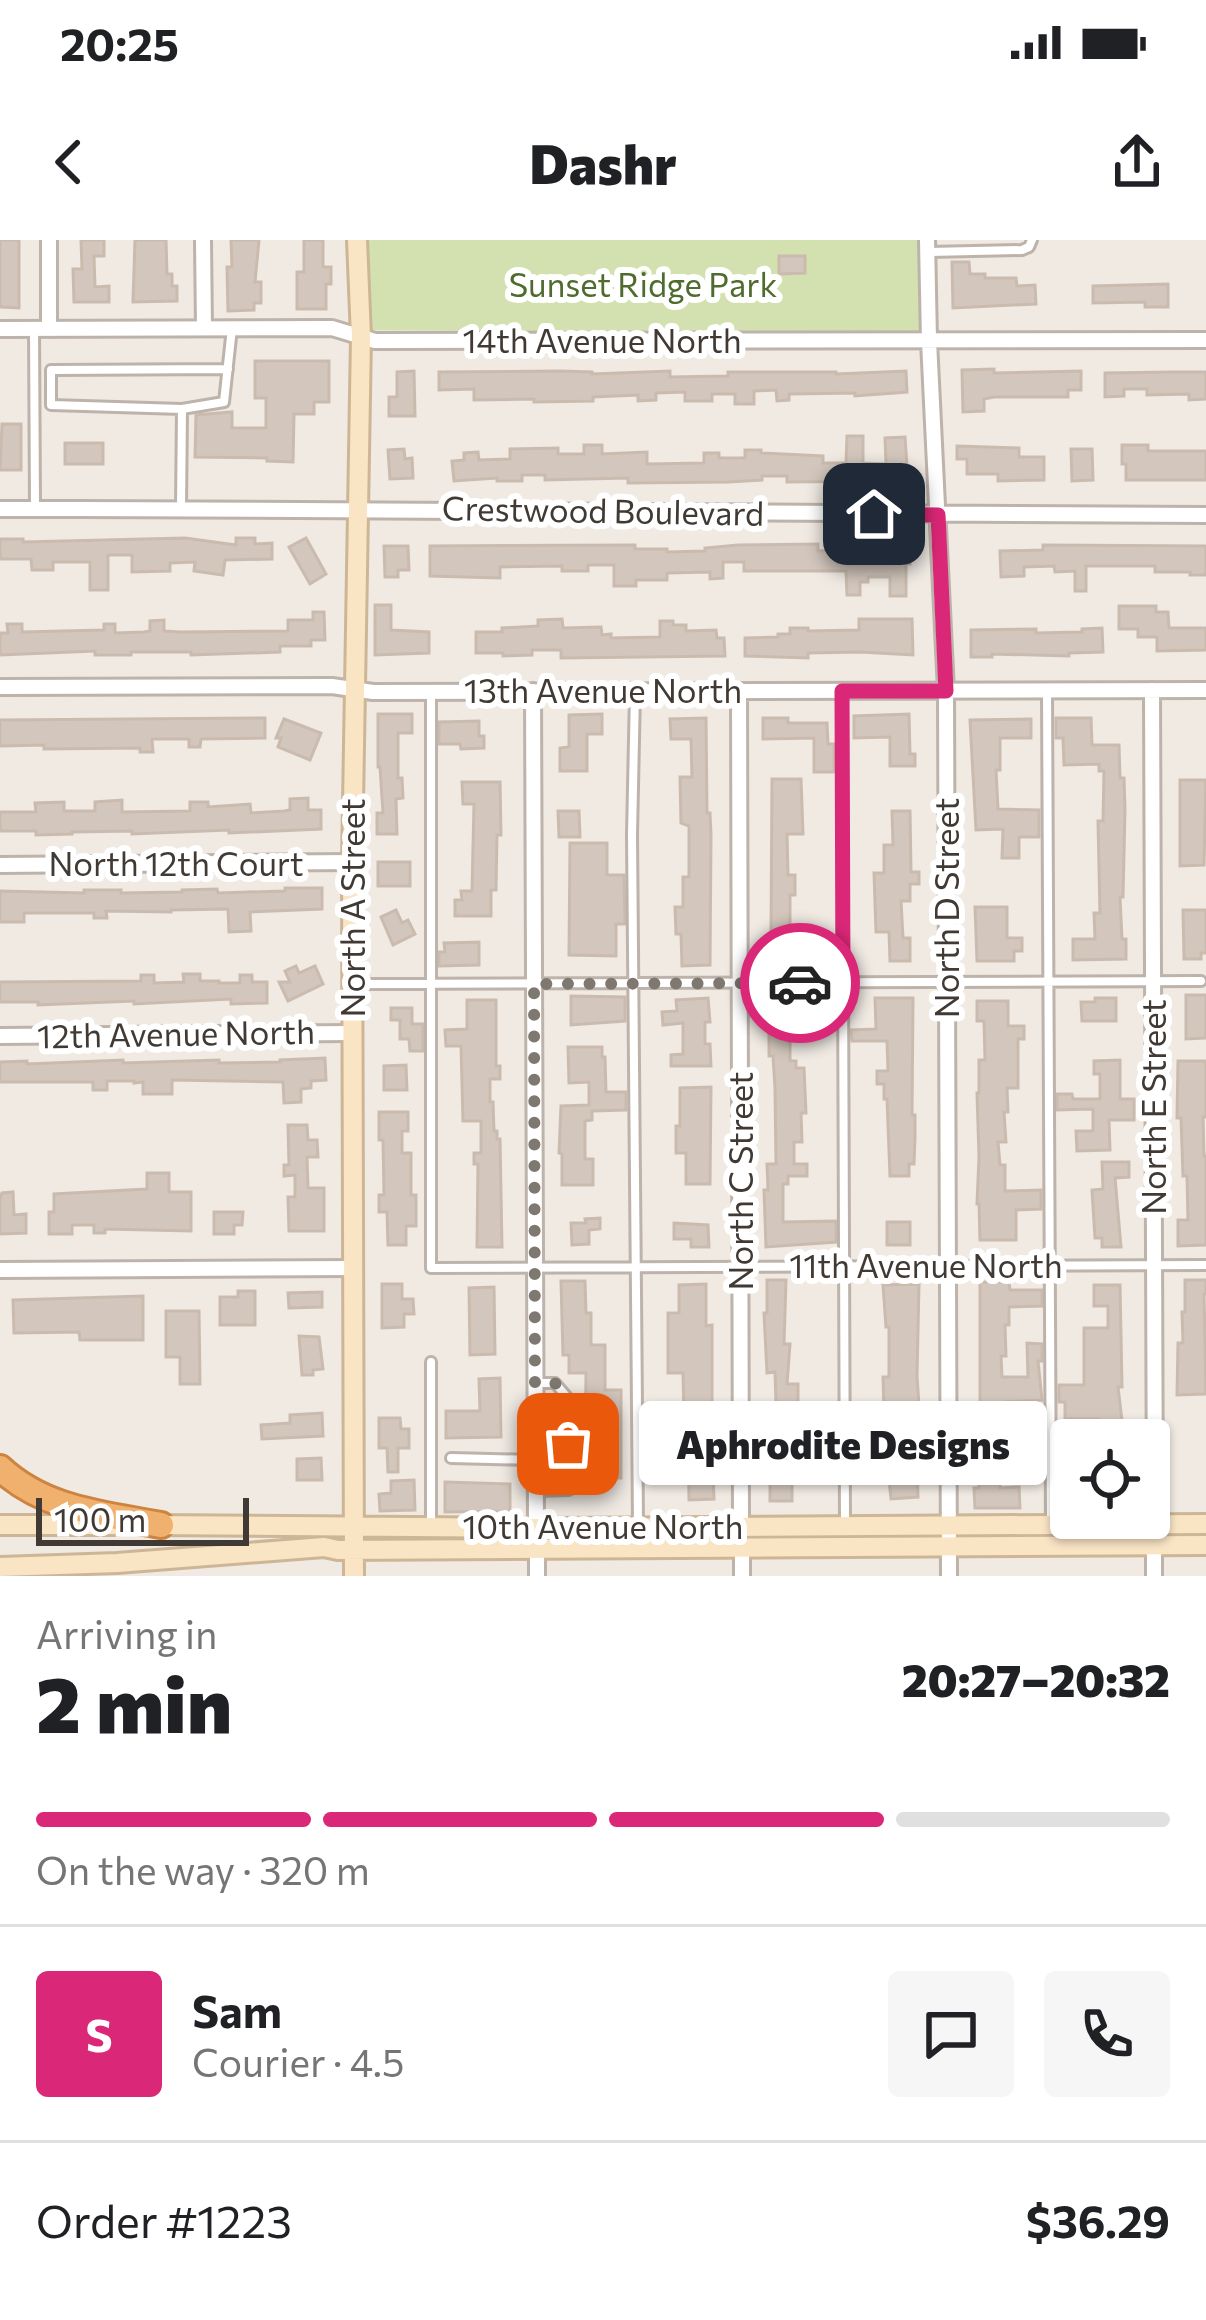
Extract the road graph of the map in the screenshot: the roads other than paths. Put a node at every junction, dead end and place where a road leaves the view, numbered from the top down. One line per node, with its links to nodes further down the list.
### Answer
1 (49, 240): 7 (street)
2 (203, 240): 8 (street)
3 (357, 240): 10 (main road, North A Street)
4 (1033, 240): 5 (lane)
5 (927, 246): 12 (street, North D Street)
6 (0, 328): 7 (street, 14th Avenue North)
7 (41, 328): 8 (street, 14th Avenue North); 15 (lane)
8 (203, 328): 9 (street, 14th Avenue North)
9 (232, 328): 10 (street, 14th Avenue North); 13 (lane)
10 (361, 337): 12 (street, 14th Avenue North); 17 (main road, North A Street)
11 (1206, 340): 12 (street, 14th Avenue North)
12 (929, 341): 20 (street, North D Street)
13 (228, 369): 14 (lane); 14 (lane)
14 (182, 409): 16 (lane)
15 (35, 508): 16 (street, Crestwood Boulevard); 18 (street, Crestwood Boulevard)
16 (181, 508): 17 (street, Crestwood Boulevard)
17 (357, 508): 20 (street, Crestwood Boulevard); 24 (main road, North A Street)
18 (0, 509)
19 (1206, 514): 20 (street, Crestwood Boulevard)
20 (938, 515): 29 (street, North D Street)
21 (0, 687): 24 (street, 13th Avenue North)
22 (1152, 690): 23 (street, 13th Avenue North); 30 (street, 13th Avenue North); 34 (street, North E Street)
23 (1206, 690)
24 (354, 691): 31 (street, 13th Avenue North); 32 (main road, North A Street)
25 (533, 691): 26 (street, 13th Avenue North); 31 (street, 13th Avenue North); 43 (street)
26 (635, 691): 27 (street, 13th Avenue North); 39 (lane)
27 (739, 691): 28 (street, 13th Avenue North); 40 (street, North C Street)
28 (842, 691): 29 (street, 13th Avenue North); 36 (lane)
29 (946, 691): 30 (street, 13th Avenue North); 37 (street, North D Street)
30 (1047, 691): 38 (lane)
31 (431, 692): 42 (lane)
32 (352, 862): 33 (street, North 12th Court); 41 (main road, North A Street)
33 (0, 865)
34 (1153, 981): 35 (lane, 12th Avenue North); 38 (lane, 12th Avenue North); 46 (street, North E Street)
35 (1201, 981)
36 (843, 982): 37 (lane, 12th Avenue North); 40 (lane, 12th Avenue North); 48 (lane)
37 (947, 982): 38 (lane, 12th Avenue North); 49 (street, North D Street)
38 (1049, 982): 50 (lane)
39 (634, 983): 40 (lane, 12th Avenue North); 43 (lane, 12th Avenue North); 51 (lane)
40 (740, 983): 52 (street, North C Street)
41 (352, 984): 42 (lane, 12th Avenue North); 44 (main road, North A Street)
42 (430, 984): 43 (lane, 12th Avenue North); 54 (lane, 11th Avenue North)
43 (534, 984): 54 (street)
44 (352, 1033): 45 (street, 12th Avenue North); 53 (main road, North A Street)
45 (0, 1036)
46 (1154, 1265): 47 (lane, 11th Avenue North); 50 (lane, 11th Avenue North); 59 (street, North E Street)
47 (1206, 1265)
48 (844, 1266): 49 (lane, 11th Avenue North); 52 (lane, 11th Avenue North); 70 (lane)
49 (948, 1266): 50 (lane, 11th Avenue North); 71 (street, North D Street)
50 (1050, 1266): 58 (lane)
51 (637, 1267): 52 (lane, 11th Avenue North); 54 (lane, 11th Avenue North); 72 (lane)
52 (742, 1267): 69 (street, North C Street)
53 (353, 1268): 55 (street); 73 (main road, North A Street)
54 (534, 1268): 57 (street)
55 (0, 1270)
56 (431, 1362): 74 (lane)
57 (535, 1383): 61 (street); 63 (lane)
58 (1051, 1419)
59 (1154, 1419)
60 (451, 1458): 61 (lane)
61 (536, 1460): 63 (street)
62 (0, 1468): 67 (highway)
63 (536, 1491): 75 (street)
64 (1170, 1524): 65 (main road, 10th Avenue North)
65 (1206, 1524)
66 (0, 1525): 67 (main road, 10th Avenue North)
67 (161, 1525): 73 (main road, 10th Avenue North)
68 (1050, 1525): 71 (main road, 10th Avenue North)
69 (741, 1526): 70 (main road, 10th Avenue North); 72 (main road, 10th Avenue North)
70 (845, 1526): 71 (main road, 10th Avenue North)
71 (949, 1526): 79 (street, North D Street)
72 (639, 1527): 75 (main road, 10th Avenue North)
73 (353, 1528): 74 (main road, 10th Avenue North); 80 (main road, North A Street)
74 (431, 1528): 75 (main road, 10th Avenue North)
75 (536, 1528)
76 (1154, 1545): 77 (main road, 10th Avenue North); 79 (main road, 10th Avenue North); 87 (street)
77 (1206, 1545)
78 (742, 1549): 79 (main road, 10th Avenue North); 81 (main road, 10th Avenue North); 85 (street)
79 (949, 1549): 86 (street, North D Street)
80 (353, 1550): 81 (main road, 10th Avenue North); 82 (main road, 10th Avenue North); 83 (main road, North A Street)
81 (536, 1550): 84 (street)
82 (0, 1567)
83 (354, 1576)
84 (537, 1576)
85 (742, 1576)
86 (949, 1576)
87 (1154, 1576)

